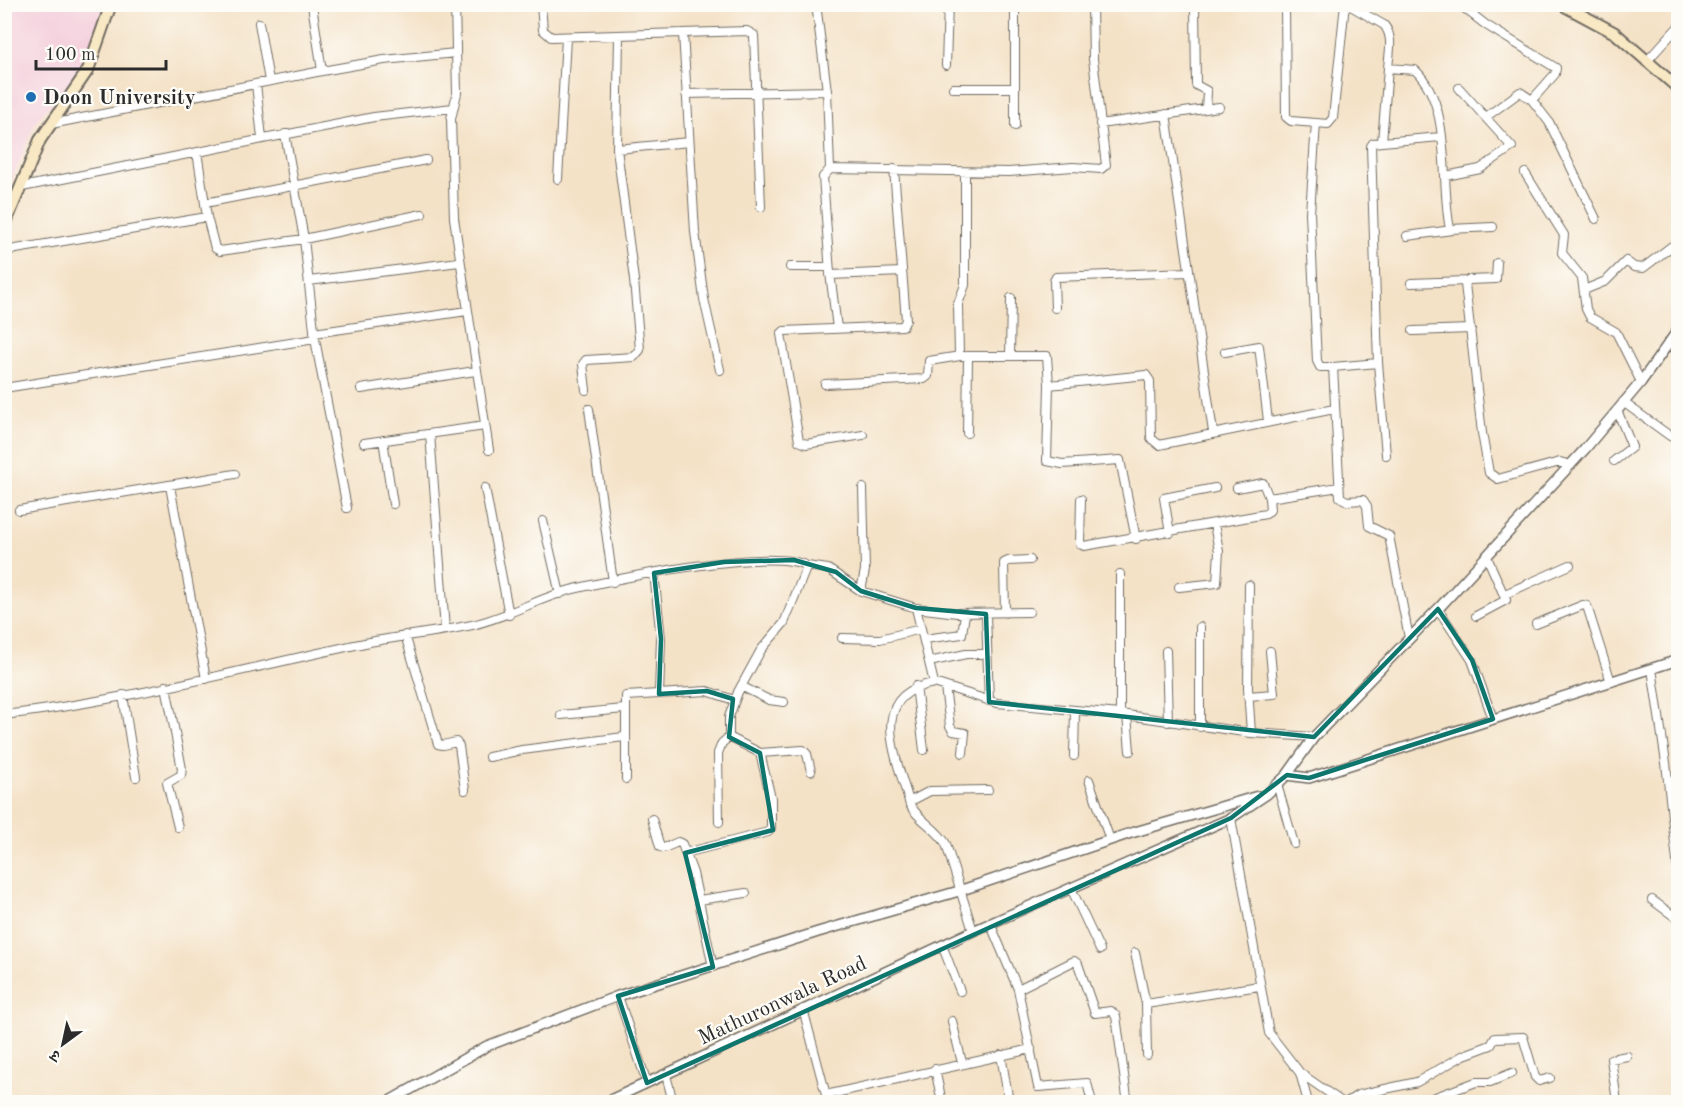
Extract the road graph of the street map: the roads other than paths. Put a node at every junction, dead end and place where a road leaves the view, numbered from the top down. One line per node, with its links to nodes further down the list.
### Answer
1 (111, 4): 40 (main road)
2 (455, 4): 19 (street)
3 (541, 4): 18 (street)
4 (816, 4): 30 (street)
5 (948, 4): 21 (street)
6 (1016, 4): 27 (street)
7 (1092, 4): 41 (street)
8 (1195, 4): 36 (street)
9 (1286, 4): 39 (street)
10 (1346, 4): 22 (street); 39 (street)
11 (1459, 4): 33 (street)
12 (1561, 4): 20 (main road)
13 (312, 5): 23 (street)
14 (259, 22): 24 (street)
15 (1678, 27): 20 (street)
16 (683, 33): 17 (street); 31 (street); 32 (street)
17 (619, 35): 18 (street); 48 (street)
18 (566, 38): 56 (street)
19 (456, 54): 23 (street); 35 (street)
20 (1647, 61): 29 (main road)
21 (946, 65)
22 (1389, 68): 44 (street); 47 (street)
23 (322, 71): 24 (street)
24 (269, 81): 25 (street)
25 (256, 84): 40 (street); 45 (street)
26 (952, 88): 27 (street)
27 (1015, 88): 42 (street)
28 (1459, 88): 38 (street)
29 (1678, 88)
30 (827, 91): 31 (street); 51 (street)
31 (757, 93): 32 (street); 60 (street)
32 (687, 94): 46 (street)
33 (1532, 100): 38 (street); 63 (street)
34 (1219, 107): 36 (street)
35 (453, 108): 43 (street); 71 (street)
36 (1206, 108): 37 (street)
37 (1166, 114): 41 (street); 76 (street)
38 (1486, 117): 55 (street)
39 (1316, 123): 93 (street)
40 (51, 124): 58 (main road)
41 (1101, 124): 53 (street)
42 (1015, 126)
43 (285, 134): 45 (street); 57 (street)
44 (1441, 137): 47 (street); 55 (street)
45 (262, 138): 49 (street)
46 (689, 142): 48 (street); 94 (street)
47 (1382, 142): 92 (street)
48 (617, 149): 101 (street)
49 (197, 152): 58 (street); 59 (street)
50 (426, 160): 57 (street)
51 (830, 169): 52 (street); 74 (street)
52 (894, 169): 53 (street); 75 (street)
53 (965, 172): 90 (street)
54 (1525, 173): 80 (street)
55 (1446, 177): 66 (street)
56 (558, 179)
57 (294, 186): 59 (street); 68 (street)
58 (22, 187): 64 (main road)
59 (205, 203): 62 (street)
60 (761, 207)
61 (422, 214): 68 (street)
62 (207, 217): 68 (street); 69 (street)
63 (1596, 219)
64 (4, 227)
65 (1493, 227): 66 (street)
66 (1452, 230): 67 (street)
67 (1407, 236)
68 (304, 239): 78 (street)
69 (4, 251)
70 (1678, 258): 80 (street)
71 (459, 262): 78 (street); 83 (street)
72 (1497, 263): 77 (street)
73 (790, 267): 74 (street)
74 (830, 271): 75 (street); 84 (street)
75 (902, 272): 84 (street)
76 (1189, 272): 82 (street); 107 (street)
77 (1466, 280): 79 (street); 85 (street)
78 (309, 281): 88 (street)
79 (1411, 283)
80 (1584, 290): 96 (street)
81 (1011, 298): 91 (street)
82 (1055, 308)
83 (467, 311): 88 (street); 95 (street)
84 (837, 328): 110 (street)
85 (1471, 329): 87 (street); 117 (street)
86 (1678, 330): 96 (street, Mathuronwala Road)
87 (1413, 331)
88 (314, 336): 99 (street); 128 (street)
89 (1225, 352): 105 (street)
90 (964, 356): 91 (street); 97 (street); 108 (street)
91 (1010, 356): 98 (street)
92 (1378, 363): 93 (street); 115 (street)
93 (1333, 367): 104 (street)
94 (720, 370)
95 (475, 371): 100 (street); 106 (street)
96 (1641, 382): 102 (street, Mathuronwala Road)
97 (825, 384)
98 (1049, 385): 107 (street); 133 (street)
99 (4, 388)
100 (361, 388)
101 (586, 390)
102 (1620, 406): 111 (street); 116 (street); 117 (street, Mathuronwala Road)
103 (589, 409): 140 (street)
104 (1334, 409): 105 (street); 120 (street)
105 (1268, 421): 107 (street)
106 (485, 426): 109 (street); 114 (street)
107 (1213, 432)
108 (967, 433)
109 (430, 434): 112 (street); 156 (street)
110 (863, 435)
111 (1678, 439)
112 (383, 440): 113 (street); 127 (street)
113 (364, 443)
114 (489, 450)
115 (1386, 455)
116 (1614, 460)
117 (1571, 465): 134 (street, Mathuronwala Road)
118 (235, 474): 119 (street)
119 (170, 486): 129 (street); 168 (street)
120 (1339, 487): 125 (street); 160 (street)
121 (485, 488): 152 (street)
122 (863, 488): 143 (street)
123 (1215, 488): 132 (street)
124 (1237, 488): 125 (street)
125 (1269, 498): 131 (street)
126 (1081, 499): 133 (street)
127 (393, 504)
128 (347, 508)
129 (19, 510)
130 (543, 521): 144 (street)
131 (1214, 524): 132 (street); 142 (street)
132 (1170, 533): 133 (street)
133 (1136, 539)
134 (1487, 557): 145 (street); 147 (street, Mathuronwala Road)
135 (1030, 560): 149 (street)
136 (1570, 565): 145 (street)
137 (807, 566): 138 (street); 143 (street); 173 (street)
138 (654, 573): 140 (street); 175 (street)
139 (1120, 574): 184 (street)
140 (613, 582): 144 (street)
141 (1249, 585): 177 (street)
142 (1179, 587)
143 (861, 591): 146 (street)
144 (560, 594): 152 (street)
145 (1505, 594): 153 (street)
146 (916, 608): 150 (street); 157 (street)
147 (1438, 609): 160 (street, Mathuronwala Road); 186 (street)
148 (1029, 612): 149 (street)
149 (1005, 613): 151 (street)
150 (965, 614): 151 (street); 161 (street)
151 (986, 614): 164 (street)
152 (509, 615): 156 (street)
153 (1476, 616)
154 (1536, 624): 169 (street)
155 (1200, 627): 188 (street)
156 (445, 630): 158 (street)
157 (921, 630): 159 (street); 161 (street)
158 (405, 635): 168 (street); 205 (street)
159 (842, 638)
160 (1409, 638): 192 (street, Mathuronwala Road)
161 (924, 639): 166 (street)
162 (1166, 651): 187 (street)
163 (1270, 651): 177 (street)
164 (987, 654): 166 (street); 179 (street)
165 (1678, 660): 167 (street)
166 (929, 662): 170 (street)
167 (1652, 669): 169 (street); 216 (street)
168 (206, 679): 171 (street)
169 (1611, 682): 186 (street)
170 (934, 683): 172 (street); 174 (street)
171 (166, 686): 176 (street); 212 (street)
172 (916, 686): 193 (street); 208 (street)
173 (741, 687): 178 (street); 180 (street)
174 (945, 687): 179 (street); 196 (street)
175 (659, 694): 178 (street); 181 (street)
176 (123, 695): 185 (street); 201 (street)
177 (1248, 696): 189 (street)
178 (734, 700): 191 (street)
179 (989, 701): 182 (street)
180 (784, 702)
181 (624, 709): 183 (street); 190 (street)
182 (1075, 710): 184 (street); 197 (street)
183 (561, 715)
184 (1123, 715): 187 (street); 194 (street)
185 (4, 716)
186 (1493, 719): 200 (street)
187 (1168, 722): 188 (street)
188 (1200, 728): 189 (street)
189 (1251, 733): 192 (street)
190 (624, 737): 198 (street); 202 (street)
191 (729, 737): 195 (street); 211 (street)
192 (1314, 737): 200 (street, Mathuronwala Road)
193 (924, 750)
194 (1130, 751)
195 (760, 753): 199 (street); 215 (street)
196 (963, 753)
197 (1074, 756)
198 (489, 758)
199 (811, 771)
200 (1287, 775): 204 (street, Mathuronwala Road)
201 (136, 777)
202 (626, 779)
203 (1089, 780): 213 (street)
204 (1277, 784): 207 (street, Mathuronwala Road); 214 (street)
205 (465, 790)
206 (988, 790): 208 (street)
207 (1266, 794): 209 (street, Mathuronwala Road); 213 (street)
208 (909, 802): 218 (street)
209 (1231, 818): 217 (street, Mathuronwala Road); 229 (street)
210 (652, 819): 215 (street)
211 (719, 822)
212 (178, 828)
213 (1110, 840): 218 (street)
214 (1294, 844)
215 (686, 853): 220 (street)
216 (1678, 870)
217 (1071, 888): 223 (street, Mathuronwala Road); 226 (street)
218 (959, 891): 224 (street); 228 (street)
219 (746, 893): 220 (street)
220 (699, 900): 228 (street)
221 (1652, 900): 222 (street)
222 (1678, 919)
223 (990, 923): 224 (street, Mathuronwala Road); 230 (street)
224 (973, 931): 225 (street, Mathuronwala Road)
225 (942, 945): 231 (street); 234 (street, Mathuronwala Road)
226 (1100, 951)
227 (1135, 952): 233 (street)
228 (713, 967): 232 (street)
229 (1259, 986): 233 (street); 242 (street)
230 (1018, 989): 236 (street); 247 (street)
231 (960, 991)
232 (618, 996): 246 (street); 249 (street)
233 (1146, 1004): 238 (street)
234 (803, 1009): 244 (street, Mathuronwala Road); 248 (street)
235 (952, 1021): 240 (street)
236 (1031, 1049): 237 (street); 254 (street)
237 (1001, 1055): 240 (street); 253 (street)
238 (1147, 1055)
239 (1627, 1056): 259 (street)
240 (962, 1063): 241 (street)
241 (935, 1069): 248 (street); 252 (street)
242 (1300, 1073): 255 (street); 256 (street)
243 (1512, 1073): 258 (street)
244 (666, 1075): 246 (street, Mathuronwala Road); 251 (street)
245 (1550, 1078): 257 (street)
246 (647, 1083): 250 (street, Mathuronwala Road)
247 (1127, 1097)
248 (827, 1099)
249 (388, 1102)
250 (606, 1102)
251 (673, 1102)
252 (942, 1102)
253 (1009, 1102)
254 (1092, 1102)
255 (1308, 1102)
256 (1342, 1102)
257 (1347, 1102)
258 (1422, 1102)
259 (1617, 1102)

